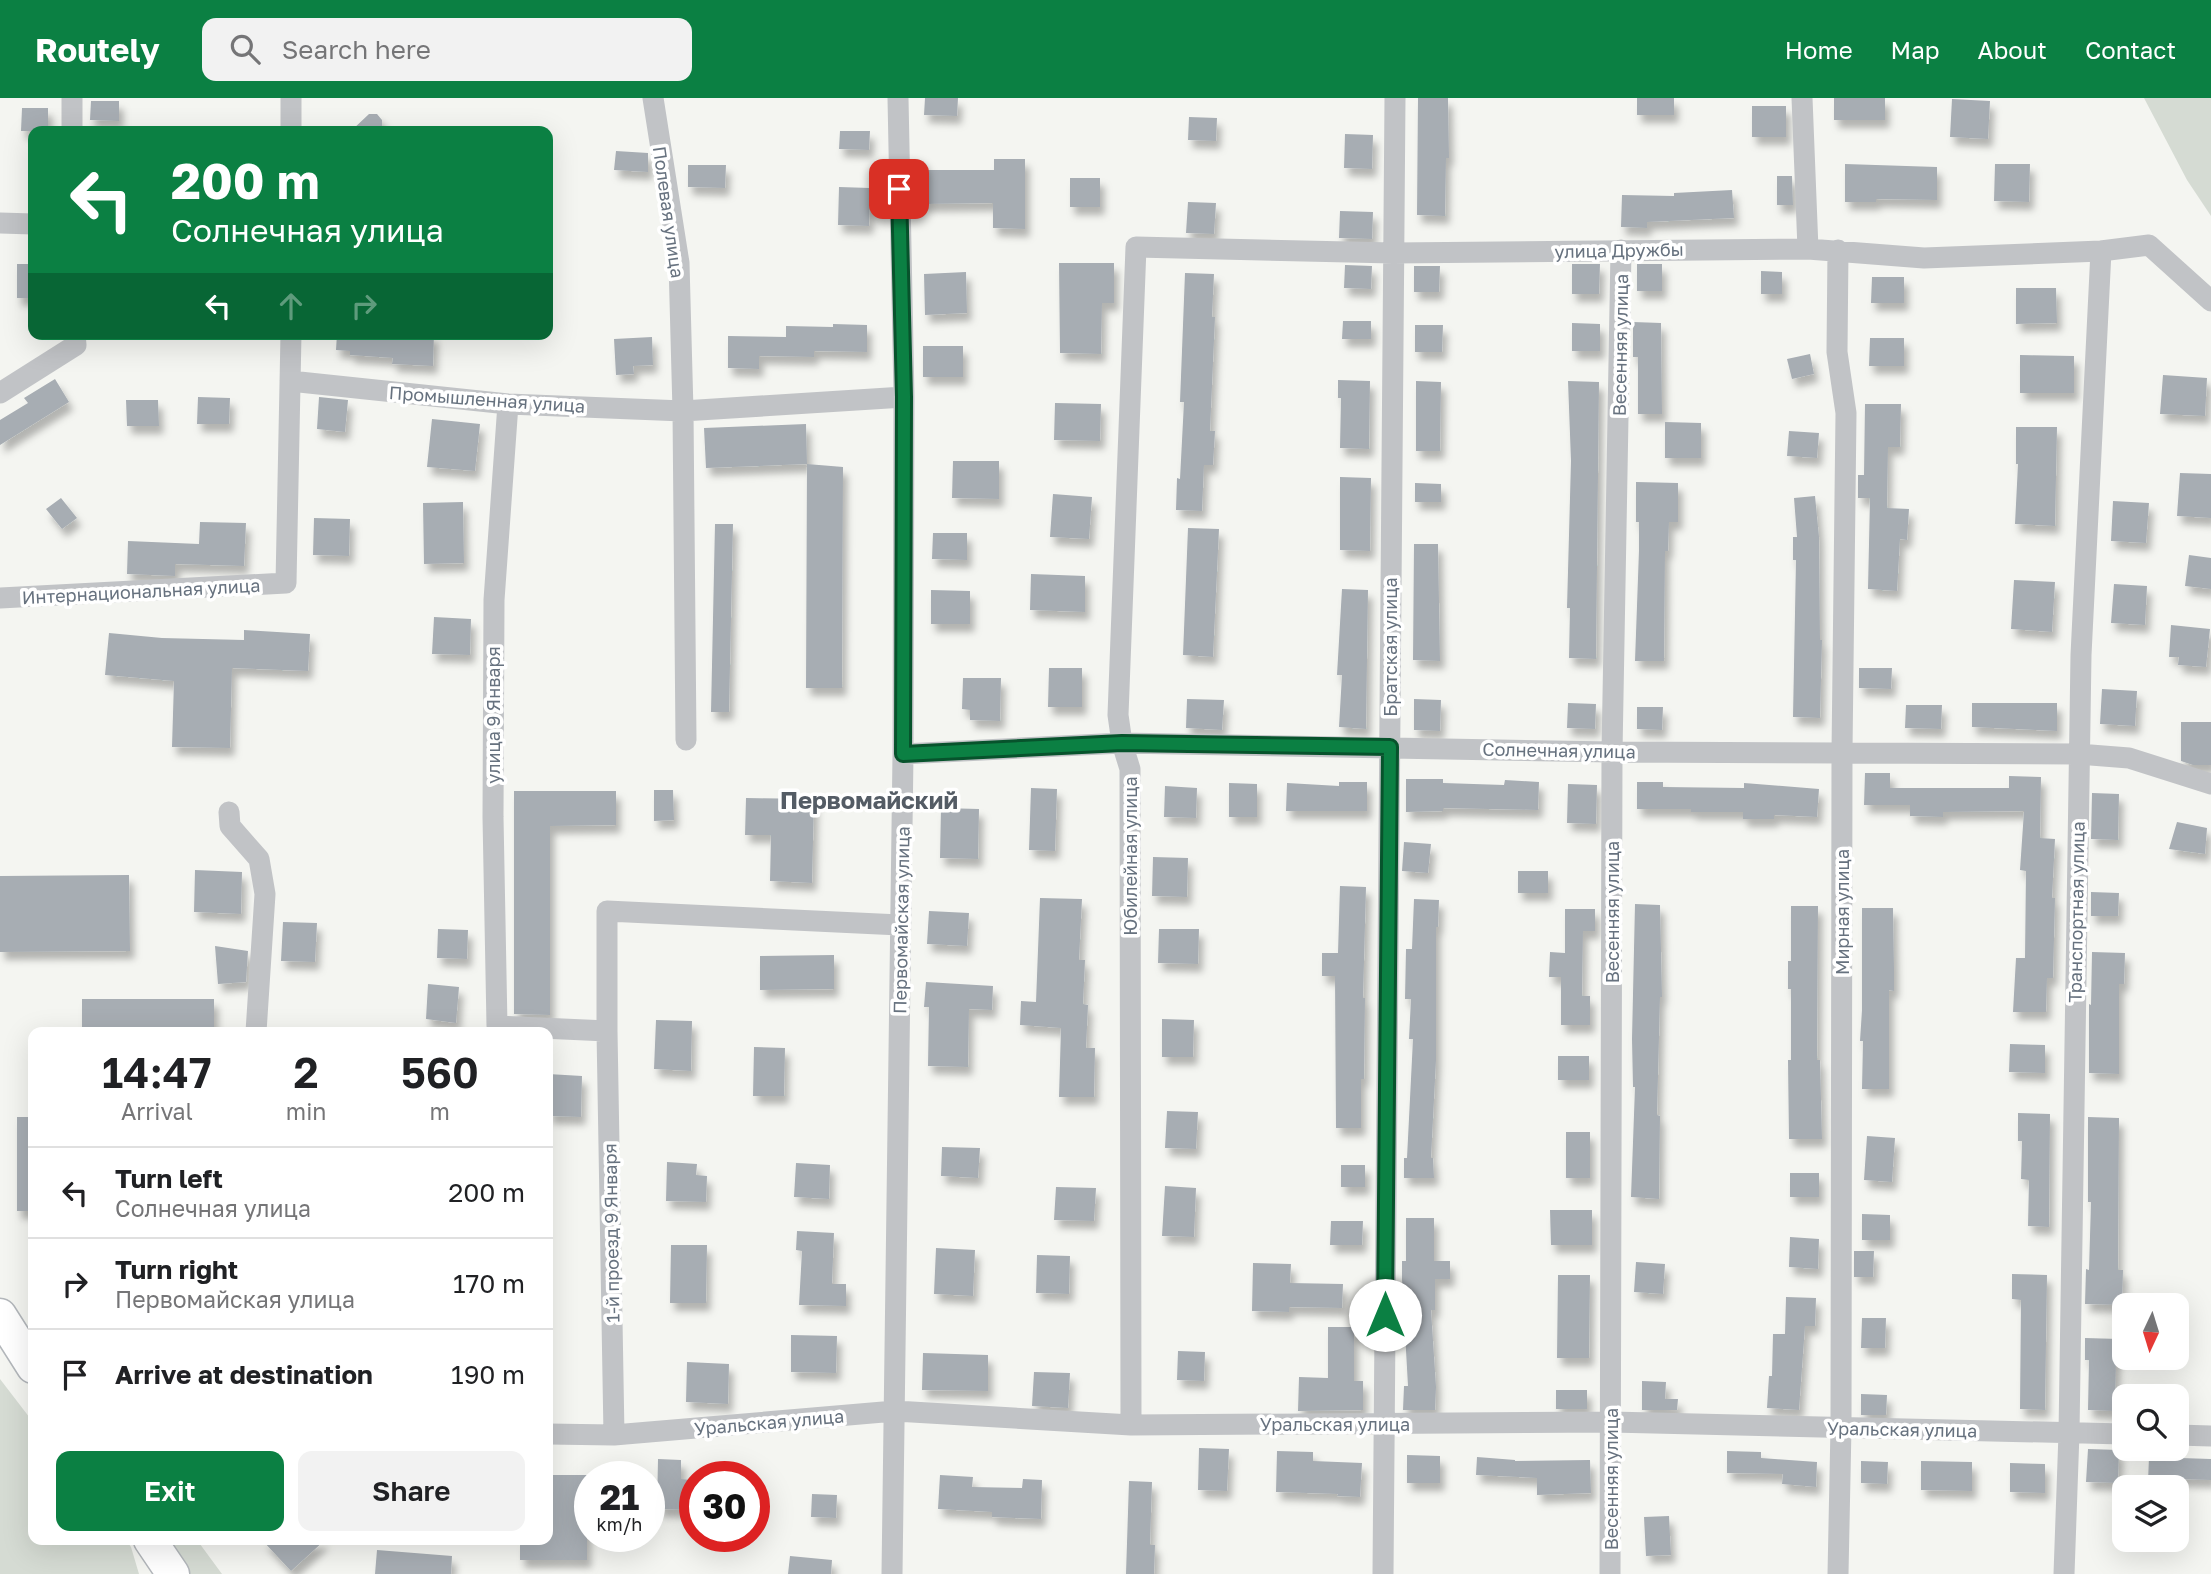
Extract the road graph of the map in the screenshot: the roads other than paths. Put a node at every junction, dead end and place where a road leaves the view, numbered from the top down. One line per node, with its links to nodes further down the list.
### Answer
1 (72, 98): 7 (street)
2 (291, 98): 8 (street)
3 (653, 98): 24 (street, Полевая улица)
4 (898, 98): 22 (street, Первомайская улица)
5 (1395, 98): 16 (street, Братская улица)
6 (1802, 98): 12 (street)
7 (72, 126)
8 (291, 126)
9 (0, 223): 10 (street)
10 (28, 224)
11 (1136, 247): 16 (street, улица Дружбы); 27 (street, Юбилейная улица)
12 (1808, 249): 13 (street, улица Дружбы); 14 (street, улица Дружбы)
13 (1621, 250): 16 (street, улица Дружбы); 29 (street, Весенняя улица)
14 (1838, 250): 15 (street, улица Дружбы); 30 (street, Мирная улица)
15 (2101, 251): 17 (street, улица Дружбы); 32 (street, Транспортная улица)
16 (1393, 253): 28 (street, Братская улица)
17 (2211, 301)
18 (76, 340): 21 (street)
19 (291, 340): 20 (street, Интернациональная улица)
20 (290, 381): 23 (street, Промышленная улица); 25 (street, Интернациональная улица)
21 (0, 393)
22 (904, 397): 24 (street, Промышленная улица); 31 (street, Первомайская улица)
23 (508, 404): 24 (street, Промышленная улица); 37 (street, улица 9 Января)
24 (683, 411): 26 (street)
25 (0, 598)
26 (686, 740)
27 (1122, 743): 28 (street, Солнечная улица); 31 (street, Солнечная улица); 45 (street, Юбилейная улица)
28 (1390, 747): 29 (street, Солнечная улица); 44 (street, Братская улица)
29 (1612, 752): 30 (street, Солнечная улица); 43 (street, Весенняя улица)
30 (1842, 752): 32 (street, Солнечная улица); 46 (street, Мирная улица)
31 (903, 754): 35 (street, Первомайская улица)
32 (2078, 754): 33 (street, Солнечная улица); 47 (street, Транспортная улица)
33 (2211, 783)
34 (229, 812): 36 (street)
35 (901, 925): 39 (street); 42 (street, Первомайская улица)
36 (256, 1027)
37 (495, 1027)
38 (553, 1030): 39 (street, улица 9 Января)
39 (607, 1031): 50 (street, 1-й проезд 9 Января)
40 (0, 1315): 41 (main road)
41 (28, 1357)
42 (895, 1411): 45 (street, Уральская улица); 50 (street, Уральская улица); 55 (street, Первомайская улица)
43 (1611, 1422): 44 (street, Уральская улица); 46 (street, Уральская улица); 57 (street, Весенняя улица)
44 (1384, 1423): 45 (street, Уральская улица); 56 (street, Братская улица)
45 (1131, 1426)
46 (1841, 1427): 47 (street, Уральская улица); 58 (street, Мирная улица)
47 (2069, 1433): 49 (street, Уральская улица); 59 (street, Транспортная улица)
48 (553, 1434): 50 (street, Уральская улица)
49 (2112, 1434)
50 (614, 1435)
51 (2189, 1435): 52 (street)
52 (2211, 1436)
53 (153, 1545): 54 (main road)
54 (173, 1574)
55 (892, 1574)
56 (1383, 1574)
57 (1610, 1574)
58 (1838, 1574)
59 (2064, 1574)

